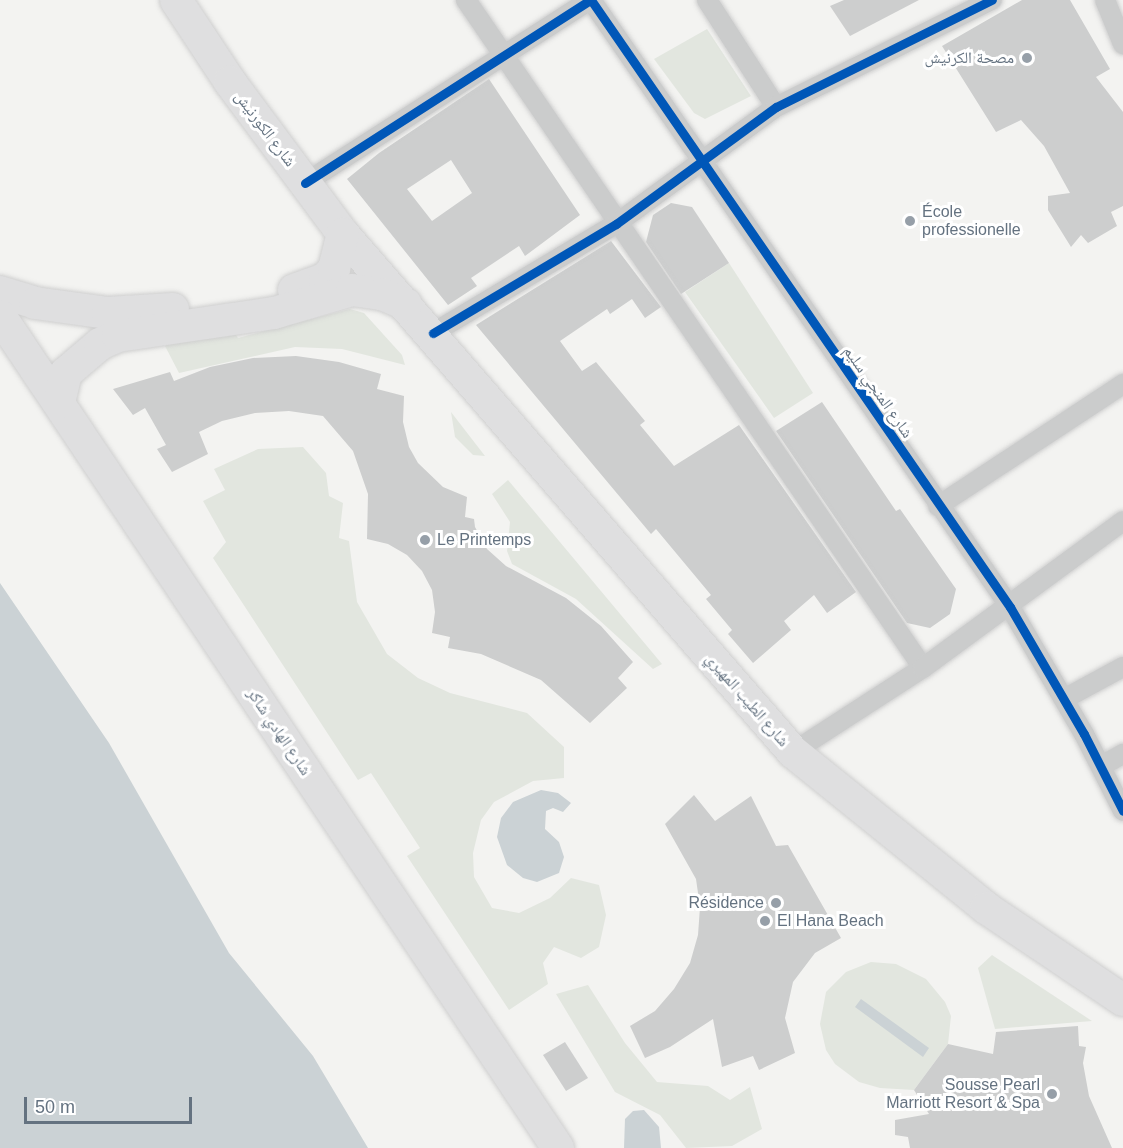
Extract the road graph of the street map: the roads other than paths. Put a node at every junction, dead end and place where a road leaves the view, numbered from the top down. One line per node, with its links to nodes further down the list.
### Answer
1 (176, 0): 11 (main road, شارع الكورنيش)
2 (466, 0): 8 (street)
3 (591, 0): 8 (street); 10 (street, شارع المنجي سليم)
4 (707, 0): 9 (street)
5 (992, 0): 9 (street)
6 (1105, 0): 7 (street)
7 (1123, 44)
8 (503, 56): 11 (street); 12 (street)
9 (776, 107): 10 (street)
10 (702, 162): 12 (street); 20 (street, شارع المنجي سليم)
11 (305, 183): 13 (main road, شارع الكورنيش)
12 (616, 224): 17 (street); 24 (street)
13 (344, 234): 14 (main road); 15 (main road, شارع الكورنيش)
14 (0, 292)
15 (410, 306): 17 (main road, شارع الكورنيش); 19 (main road)
16 (0, 316): 19 (main road, شارع الهادي شاكر)
17 (434, 333): 26 (main road, شارع الطيب المهيري)
18 (1123, 384): 20 (street)
19 (59, 403): 31 (main road, شارع الهادي شاكر)
20 (938, 506): 22 (street, شارع المنجي سليم)
21 (1123, 521): 22 (street)
22 (1010, 607): 24 (street); 25 (street, شارع المنجي سليم)
23 (1123, 667): 25 (street)
24 (923, 668): 26 (street)
25 (1064, 699): 28 (street, شارع المنجي سليم)
26 (793, 752): 30 (main road, شارع الطيب المهيري)
27 (1123, 754): 28 (street)
28 (1101, 766): 29 (street, شارع المنجي سليم)
29 (1123, 811)
30 (1123, 1000)
31 (558, 1148)

